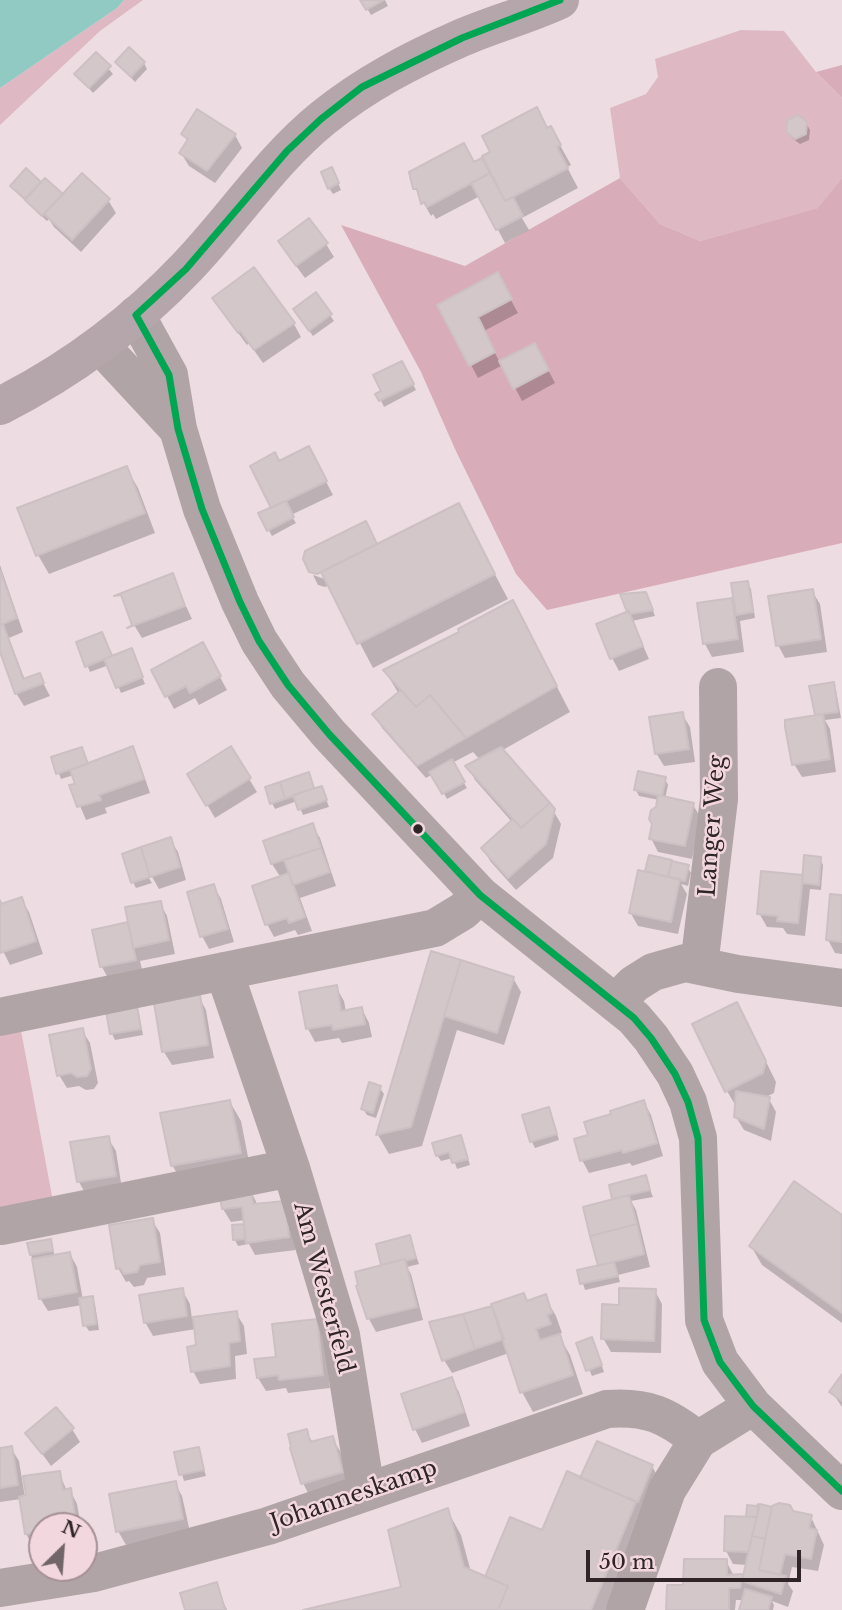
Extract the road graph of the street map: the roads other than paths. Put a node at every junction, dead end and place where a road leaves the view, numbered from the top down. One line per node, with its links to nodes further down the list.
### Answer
1 (560, 0): 2 (main road)
2 (136, 315): 3 (main road); 5 (street)
3 (100, 345): 4 (main road); 5 (street)
4 (0, 406)
5 (178, 429): 7 (street)
6 (719, 687): 8 (street, Langer Weg)
7 (480, 895): 9 (street); 11 (street)
8 (699, 966): 10 (street); 11 (street)
9 (224, 971): 12 (street); 13 (street, Am Westerfeld)
10 (842, 988)
11 (616, 1002): 15 (street)
12 (0, 1017)
13 (291, 1168): 14 (street); 17 (street, Am Westerfeld)
14 (1, 1226)
15 (752, 1406): 16 (street); 18 (street)
16 (698, 1440): 17 (street, Johanneskamp); 20 (street)
17 (366, 1491): 19 (street, Johanneskamp)
18 (842, 1491)
19 (0, 1588)
20 (625, 1610)

